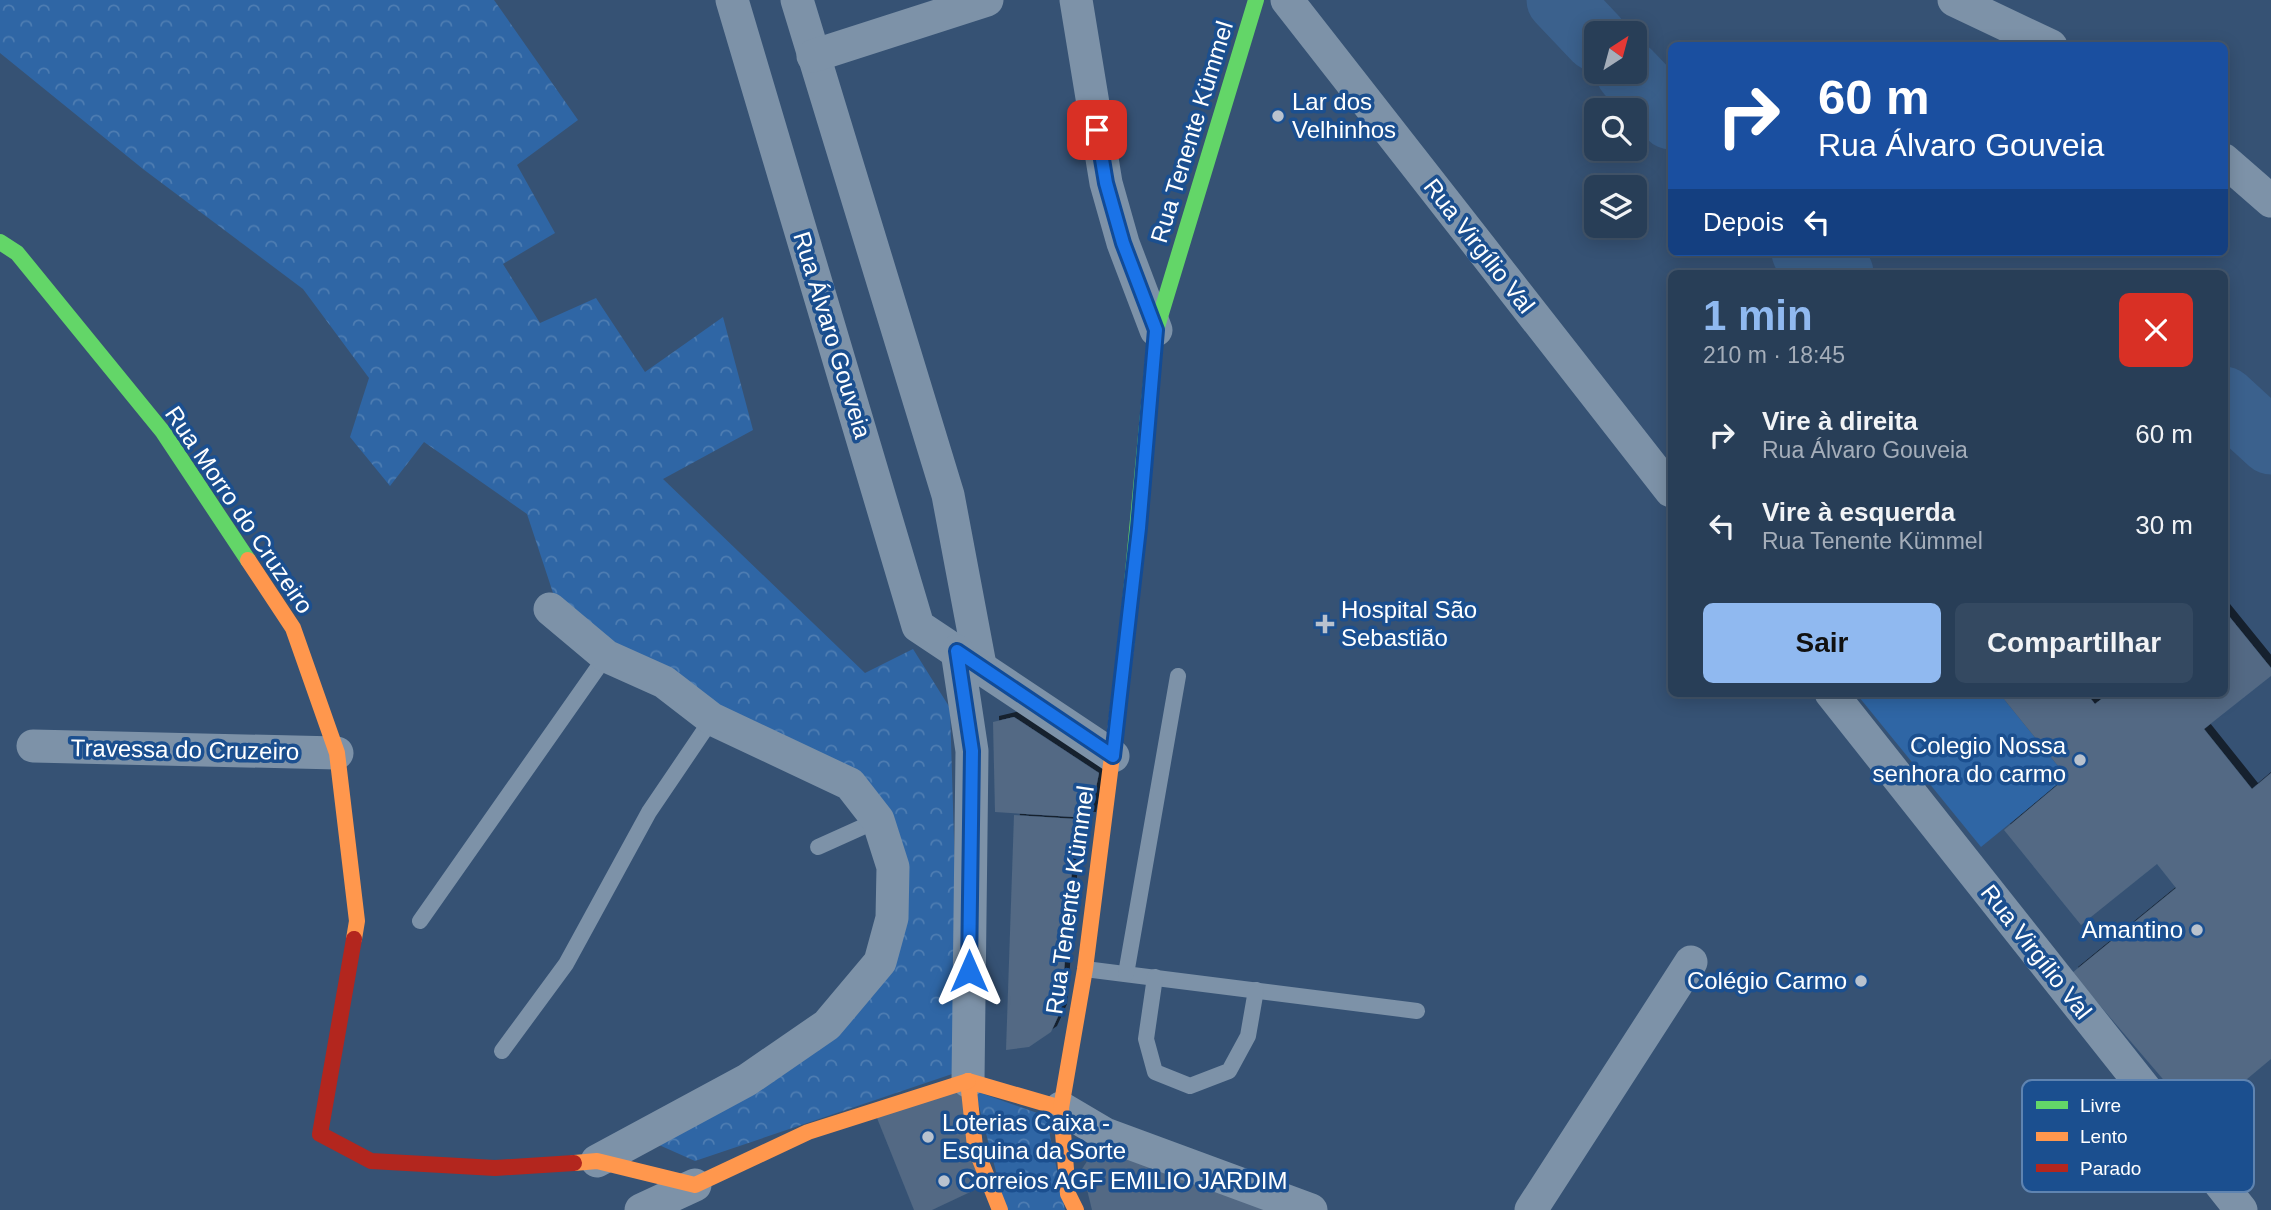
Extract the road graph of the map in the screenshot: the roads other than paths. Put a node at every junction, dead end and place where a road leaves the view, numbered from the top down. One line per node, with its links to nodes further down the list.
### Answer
1 (732, 0): 17 (street, Rua Álvaro Gouveia)
2 (797, 0): 9 (street)
3 (987, 0): 9 (street)
4 (1076, 0): 13 (street)
5 (1256, 0): 13 (street, Rua Tenente Kümmel)
6 (1287, 0): 14 (street, Rua Virgílio Val)
7 (1954, 0): 8 (street)
8 (2043, 42)
9 (813, 56): 17 (street)
10 (2228, 163): 11 (street)
11 (2271, 201)
12 (0, 243): 22 (street, Rua Morro do Cruzeiro)
13 (1156, 330): 23 (street, Rua Tenente Kümmel)
14 (1668, 487)
15 (550, 608): 16 (street)
16 (606, 656): 20 (street); 26 (lane)
17 (968, 658): 23 (street, Rua Álvaro Gouveia); 35 (street)
18 (1178, 676): 29 (lane)
19 (1834, 697): 34 (street, Rua Virgílio Val)
20 (712, 719): 24 (street); 33 (lane)
21 (33, 747): 22 (street, Travessa do Cruzeiro)
22 (337, 752): 37 (street, Rua Morro do Cruzeiro)
23 (1113, 756): 28 (street, Rua Tenente Kümmel)
24 (878, 820): 25 (lane); 37 (street)
25 (818, 847)
26 (420, 921)
27 (1691, 962): 44 (street)
28 (1085, 969): 29 (lane); 36 (street, Rua Tenente Kümmel)
29 (1126, 974): 30 (lane)
30 (1155, 977): 31 (lane); 31 (lane)
31 (1256, 990): 32 (lane)
32 (1417, 1011)
33 (502, 1051)
34 (2138, 1080)
35 (968, 1081): 36 (street); 38 (street); 41 (street)
36 (1061, 1108): 42 (street, Rua Tenente Kümmel); 43 (street)
37 (597, 1161): 38 (street, Rua Morro do Cruzeiro)
38 (695, 1185): 40 (street)
39 (2227, 1192): 45 (street, Rua Virgílio Val)
40 (641, 1210)
41 (1000, 1210)
42 (1076, 1210)
43 (1311, 1210)
44 (1531, 1210)
45 (2241, 1210)

